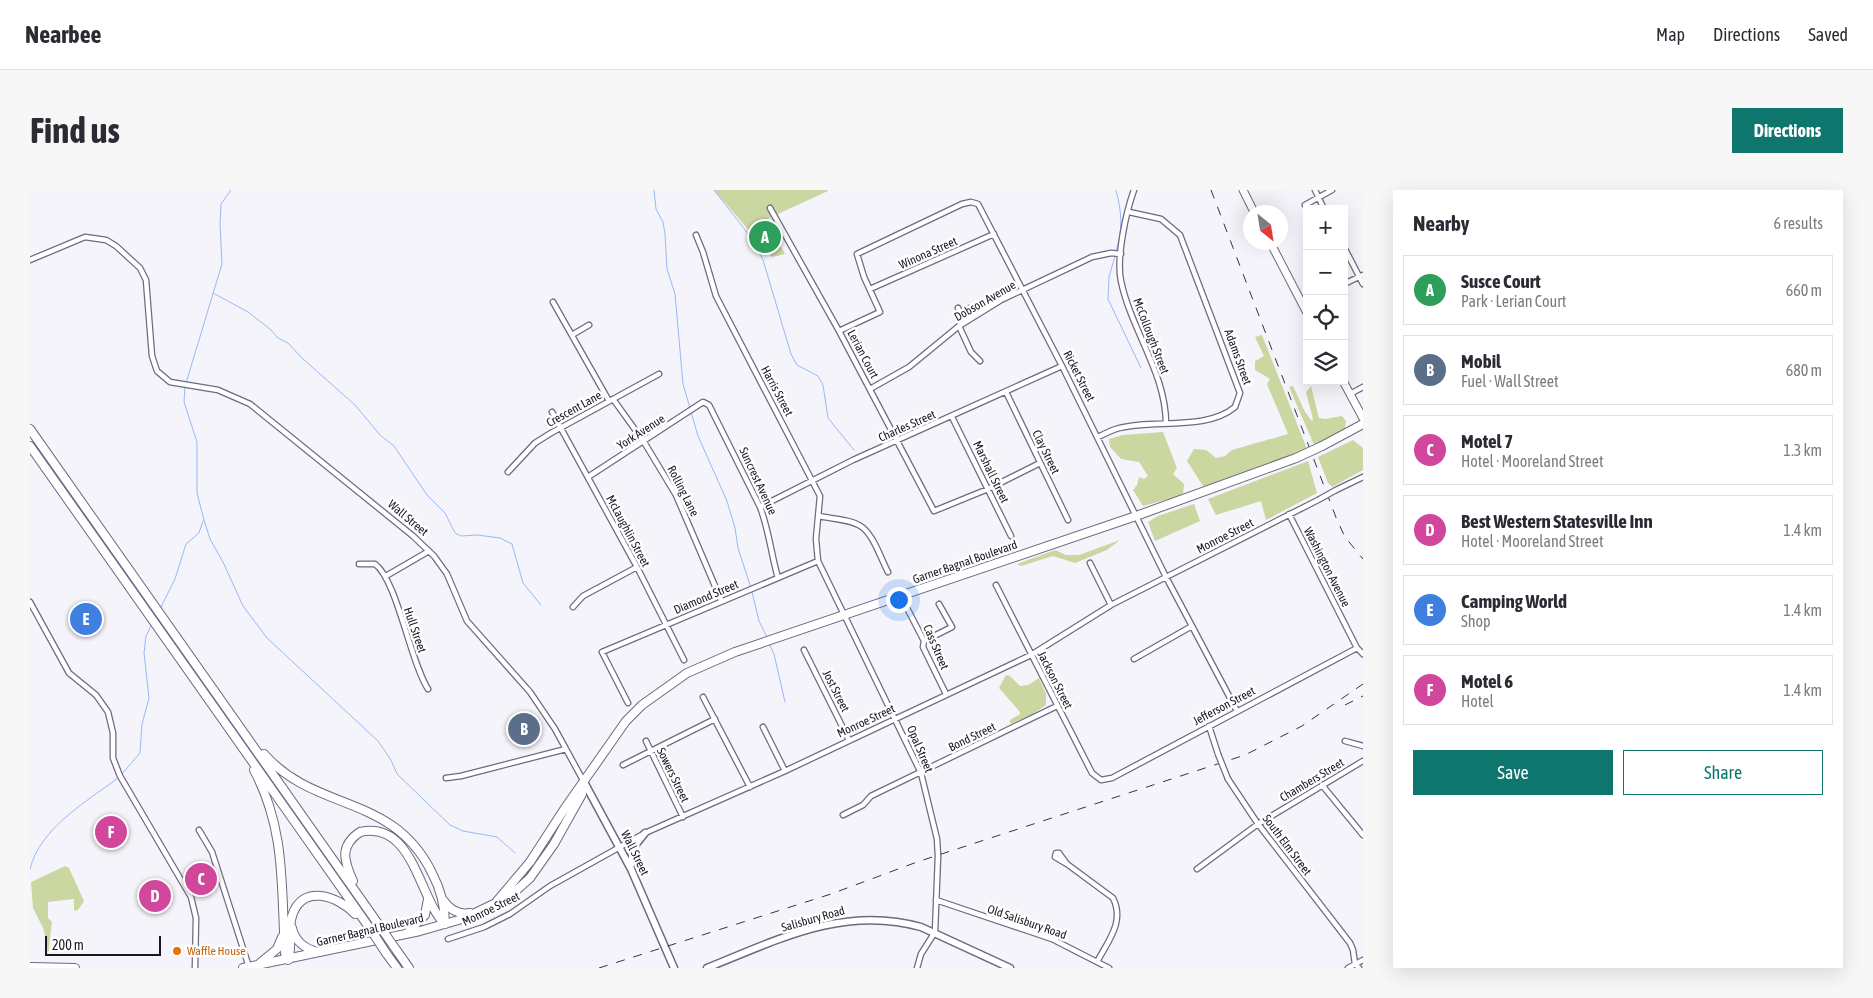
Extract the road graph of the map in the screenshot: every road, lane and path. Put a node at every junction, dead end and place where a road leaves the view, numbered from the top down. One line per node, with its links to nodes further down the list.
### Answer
1 (1134, 190): 10 (street, McCollough Street)
2 (1243, 190): 6 (main road)
3 (1315, 190): 5 (street)
4 (1332, 190): 5 (street)
5 (1318, 197): 7 (street); 8 (street)
6 (1250, 205)
7 (1306, 205)
8 (1322, 205)
9 (770, 208): 29 (street, Lerian Court)
10 (1129, 212): 15 (street, McCollough Street); 44 (street, Adams Street)
11 (994, 234): 20 (street, Winona Street); 20 (street, Ricket Street); 21 (street, Ricket Street)
12 (696, 235): 56 (street, Harris Street)
13 (1275, 250): 22 (main road)
14 (1346, 250): 17 (street)
15 (1121, 254): 21 (street, Dobson Avenue); 44 (street, McCollough Street)
16 (30, 260): 64 (street, Wall Street)
17 (1361, 276): 18 (street); 19 (street)
18 (1348, 282)
19 (1363, 284)
20 (870, 290): 29 (street)
21 (1024, 290): 28 (street, Dobson Avenue); 32 (street, Ricket Street)
22 (1303, 300)
23 (553, 302): 30 (street, Rolling Lane)
24 (958, 308): 26 (street)
25 (970, 308): 26 (street)
26 (962, 319): 28 (street)
27 (589, 325): 30 (street)
28 (959, 326): 31 (street); 36 (street, Dobson Avenue)
29 (839, 331): 36 (street, Lerian Court)
30 (572, 335): 39 (street, Rolling Lane)
31 (980, 361)
32 (1062, 366): 37 (street, Charles Street); 48 (street, Ricket Street)
33 (659, 374): 39 (street, Crescent Lane)
34 (1345, 385): 38 (main road)
35 (1363, 387): 38 (street)
36 (870, 389): 50 (street, Lerian Court)
37 (1006, 392): 42 (street, Charles Street); 52 (street, Clay Street)
38 (1350, 394): 43 (main road)
39 (611, 400): 46 (street, Crescent Lane); 49 (street, Rolling Lane)
40 (703, 402): 49 (street, York Avenue); 58 (street, Suncrest Avenue)
41 (552, 412): 46 (street, McLaughlin Street)
42 (952, 417): 50 (street, Charles Street); 57 (street, Marshall Street)
43 (1363, 418)
44 (1166, 424): 48 (street, Adams Street)
45 (1363, 424): 61 (highway, Garner Bagnal Boulevard, bridge)
46 (561, 427): 53 (street, Crescent Lane); 55 (street, McLaughlin Street)
47 (30, 430): 90 (highway)
48 (1098, 437): 61 (street, Ricket Street)
49 (644, 442): 55 (street, York Avenue); 74 (street, Rolling Lane)
50 (898, 442): 56 (street, Charles Street); 57 (street, Lerian Court)
51 (30, 446): 97 (highway)
52 (1040, 463): 57 (street); 62 (street, Clay Street)
53 (508, 472)
54 (1363, 477): 59 (street, Monroe Street, bridge)
55 (588, 478): 68 (street, McLaughlin Street)
56 (813, 480): 58 (street, Charles Street); 60 (street, Harris Street)
57 (988, 490): 63 (street, Marshall Street)
58 (760, 507): 72 (street, Suncrest Avenue)
59 (1290, 514): 71 (street, Monroe Street); 84 (street, Washington Avenue)
60 (819, 516): 65 (street, Harris Street); 69 (street)
61 (1136, 516): 71 (street, Ricket Street); 80 (highway, Garner Bagnal Boulevard)
62 (1068, 520)
63 (1012, 536)
64 (429, 551): 70 (street); 106 (street, Wall Street)
65 (818, 561): 72 (street, Diamond Street); 80 (street, Opal Street)
66 (1090, 563): 77 (street)
67 (359, 564): 70 (street)
68 (637, 567): 78 (street); 81 (street, McLaughlin Street)
69 (888, 572)
70 (386, 576): 91 (street, Hull Street)
71 (1166, 577): 77 (street, Monroe Street); 82 (street, Ricket Street)
72 (778, 578): 74 (street, Diamond Street)
73 (996, 585): 86 (street, Jackson Street)
74 (722, 600): 81 (street, Diamond Street)
75 (30, 602): 146 (street)
76 (940, 604): 83 (street)
77 (1111, 605): 86 (street, Monroe Street)
78 (573, 607)
79 (907, 608): 83 (street, Cass Street)
80 (846, 616): 98 (street, Opal Street); 114 (highway, Garner Bagnal Boulevard)
81 (666, 625): 89 (street, McLaughlin Street); 94 (street, Diamond Street)
82 (1192, 626): 88 (street); 96 (street, Ricket Street)
83 (924, 640): 92 (street, Cass Street)
84 (1357, 648): 87 (street, Washington Avenue); 96 (street, Jefferson Street)
85 (804, 650): 102 (street, Jost Street)
86 (1031, 654): 92 (street, Monroe Street); 95 (street, Jackson Street)
87 (1363, 654)
88 (1134, 659)
89 (684, 660)
90 (203, 675): 128 (highway); 129 (highway)
91 (428, 689)
92 (946, 694): 98 (street, Monroe Street)
93 (703, 697): 99 (street)
94 (628, 703)
95 (1057, 706): 111 (street, Bond Street); 113 (street, Jackson Street)
96 (1237, 711): 100 (street, Jefferson Street)
97 (218, 712): 134 (highway); 135 (highway)
98 (896, 718): 102 (street, Monroe Street); 111 (street, Opal Street)
99 (714, 720): 107 (street); 116 (street)
100 (1209, 726): 113 (street, Jefferson Street); 119 (street, South Elm Street, bridge)
101 (763, 727): 110 (street)
102 (849, 740): 110 (street, Monroe Street)
103 (646, 741): 107 (street, Sowers Street)
104 (1345, 741): 105 (street)
105 (1363, 746)
106 (566, 749): 112 (street); 114 (street, Wall Street)
107 (651, 751): 109 (street); 118 (street, Sowers Street)
108 (1363, 761): 115 (street, Chambers Street)
109 (623, 764)
110 (785, 771): 116 (street, Monroe Street)
111 (921, 773): 117 (street, Bond Street); 130 (street, Opal Street)
112 (446, 778)
113 (1101, 780)
114 (584, 782): 123 (street, Wall Street); 131 (highway, Garner Bagnal Boulevard)
115 (1322, 786): 119 (street, Chambers Street); 122 (street)
116 (750, 787): 118 (street, Monroe Street)
117 (843, 815)
118 (683, 817): 121 (street, Monroe Street)
119 (1258, 824): 126 (street, Chambers Street); 143 (street, South Elm Street)
120 (199, 830): 147 (street)
121 (645, 833): 123 (street, Monroe Street); 125 (street)
122 (1363, 835)
123 (620, 846): 125 (street, Wall Street); 138 (street, Monroe Street)
124 (1067, 864): 142 (street)
125 (631, 869): 150 (street, Wall Street)
126 (1197, 869)
127 (426, 890): 128 (highway); 133 (highway); 137 (highway)
128 (359, 896): 149 (highway, bridge)
129 (443, 898): 131 (highway); 133 (highway)
130 (936, 900): 136 (street, Opal Street); 142 (street, Old Salisbury Road)
131 (477, 912): 133 (highway, Garner Bagnal Boulevard)
132 (291, 924): 135 (highway); 139 (highway); 140 (highway)
133 (444, 924): 137 (highway, Garner Bagnal Boulevard)
134 (284, 930): 140 (highway); 147 (highway)
135 (370, 930): 148 (highway, bridge)
136 (935, 932): 151 (street, Salisbury Road); 152 (street); 153 (street, Salisbury Road)
137 (405, 934): 139 (highway, Garner Bagnal Boulevard)
138 (448, 939)
139 (320, 953): 140 (highway, Garner Bagnal Boulevard)
140 (288, 960): 147 (highway, Garner Bagnal Boulevard)
141 (1363, 960): 143 (street)
142 (1097, 962): 154 (street, Old Salisbury Road)
143 (1354, 964): 155 (street); 156 (street)
144 (30, 967): 145 (highway)
145 (76, 968)
146 (195, 968)
147 (246, 968)
148 (397, 968)
149 (409, 968)
150 (674, 968)
151 (706, 968)
152 (917, 968)
153 (1010, 968)
154 (1109, 968)
155 (1348, 968)
156 (1359, 968)

